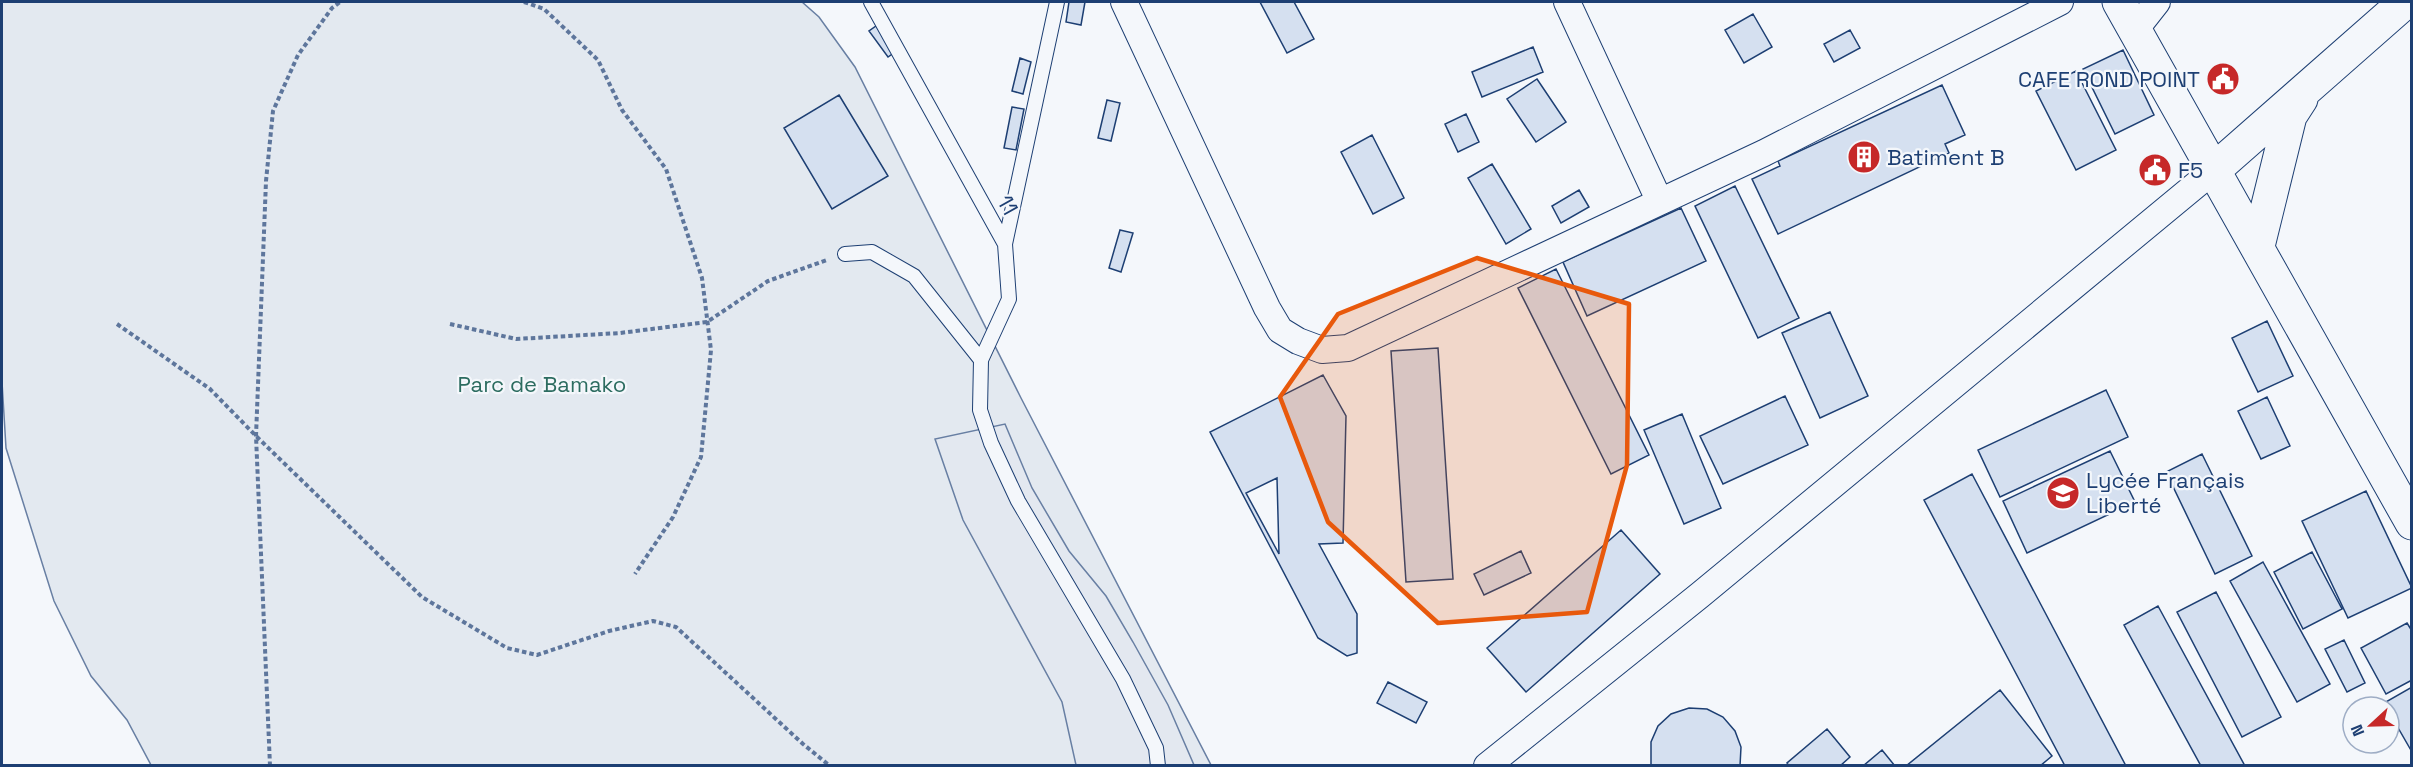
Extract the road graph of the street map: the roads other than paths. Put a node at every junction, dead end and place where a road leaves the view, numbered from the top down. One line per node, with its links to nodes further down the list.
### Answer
1 (871, 2): 13 (lane, 11)
2 (1057, 2): 13 (lane, 11)
3 (1124, 2): 12 (street)
4 (1567, 2): 12 (street)
5 (2060, 2): 12 (street)
6 (2119, 2): 9 (main road)
7 (2157, 2): 9 (street)
8 (2404, 2): 10 (main road)
9 (2135, 30): 11 (main road)
10 (2307, 88): 11 (main road); 14 (main road)
11 (2214, 170): 14 (main road); 19 (street)
12 (1659, 200)
13 (1005, 244): 16 (lane)
14 (2258, 246): 17 (main road)
15 (845, 254): 16 (lane)
16 (981, 360): 18 (lane)
17 (2412, 523)
18 (1158, 765)
19 (1487, 765)

